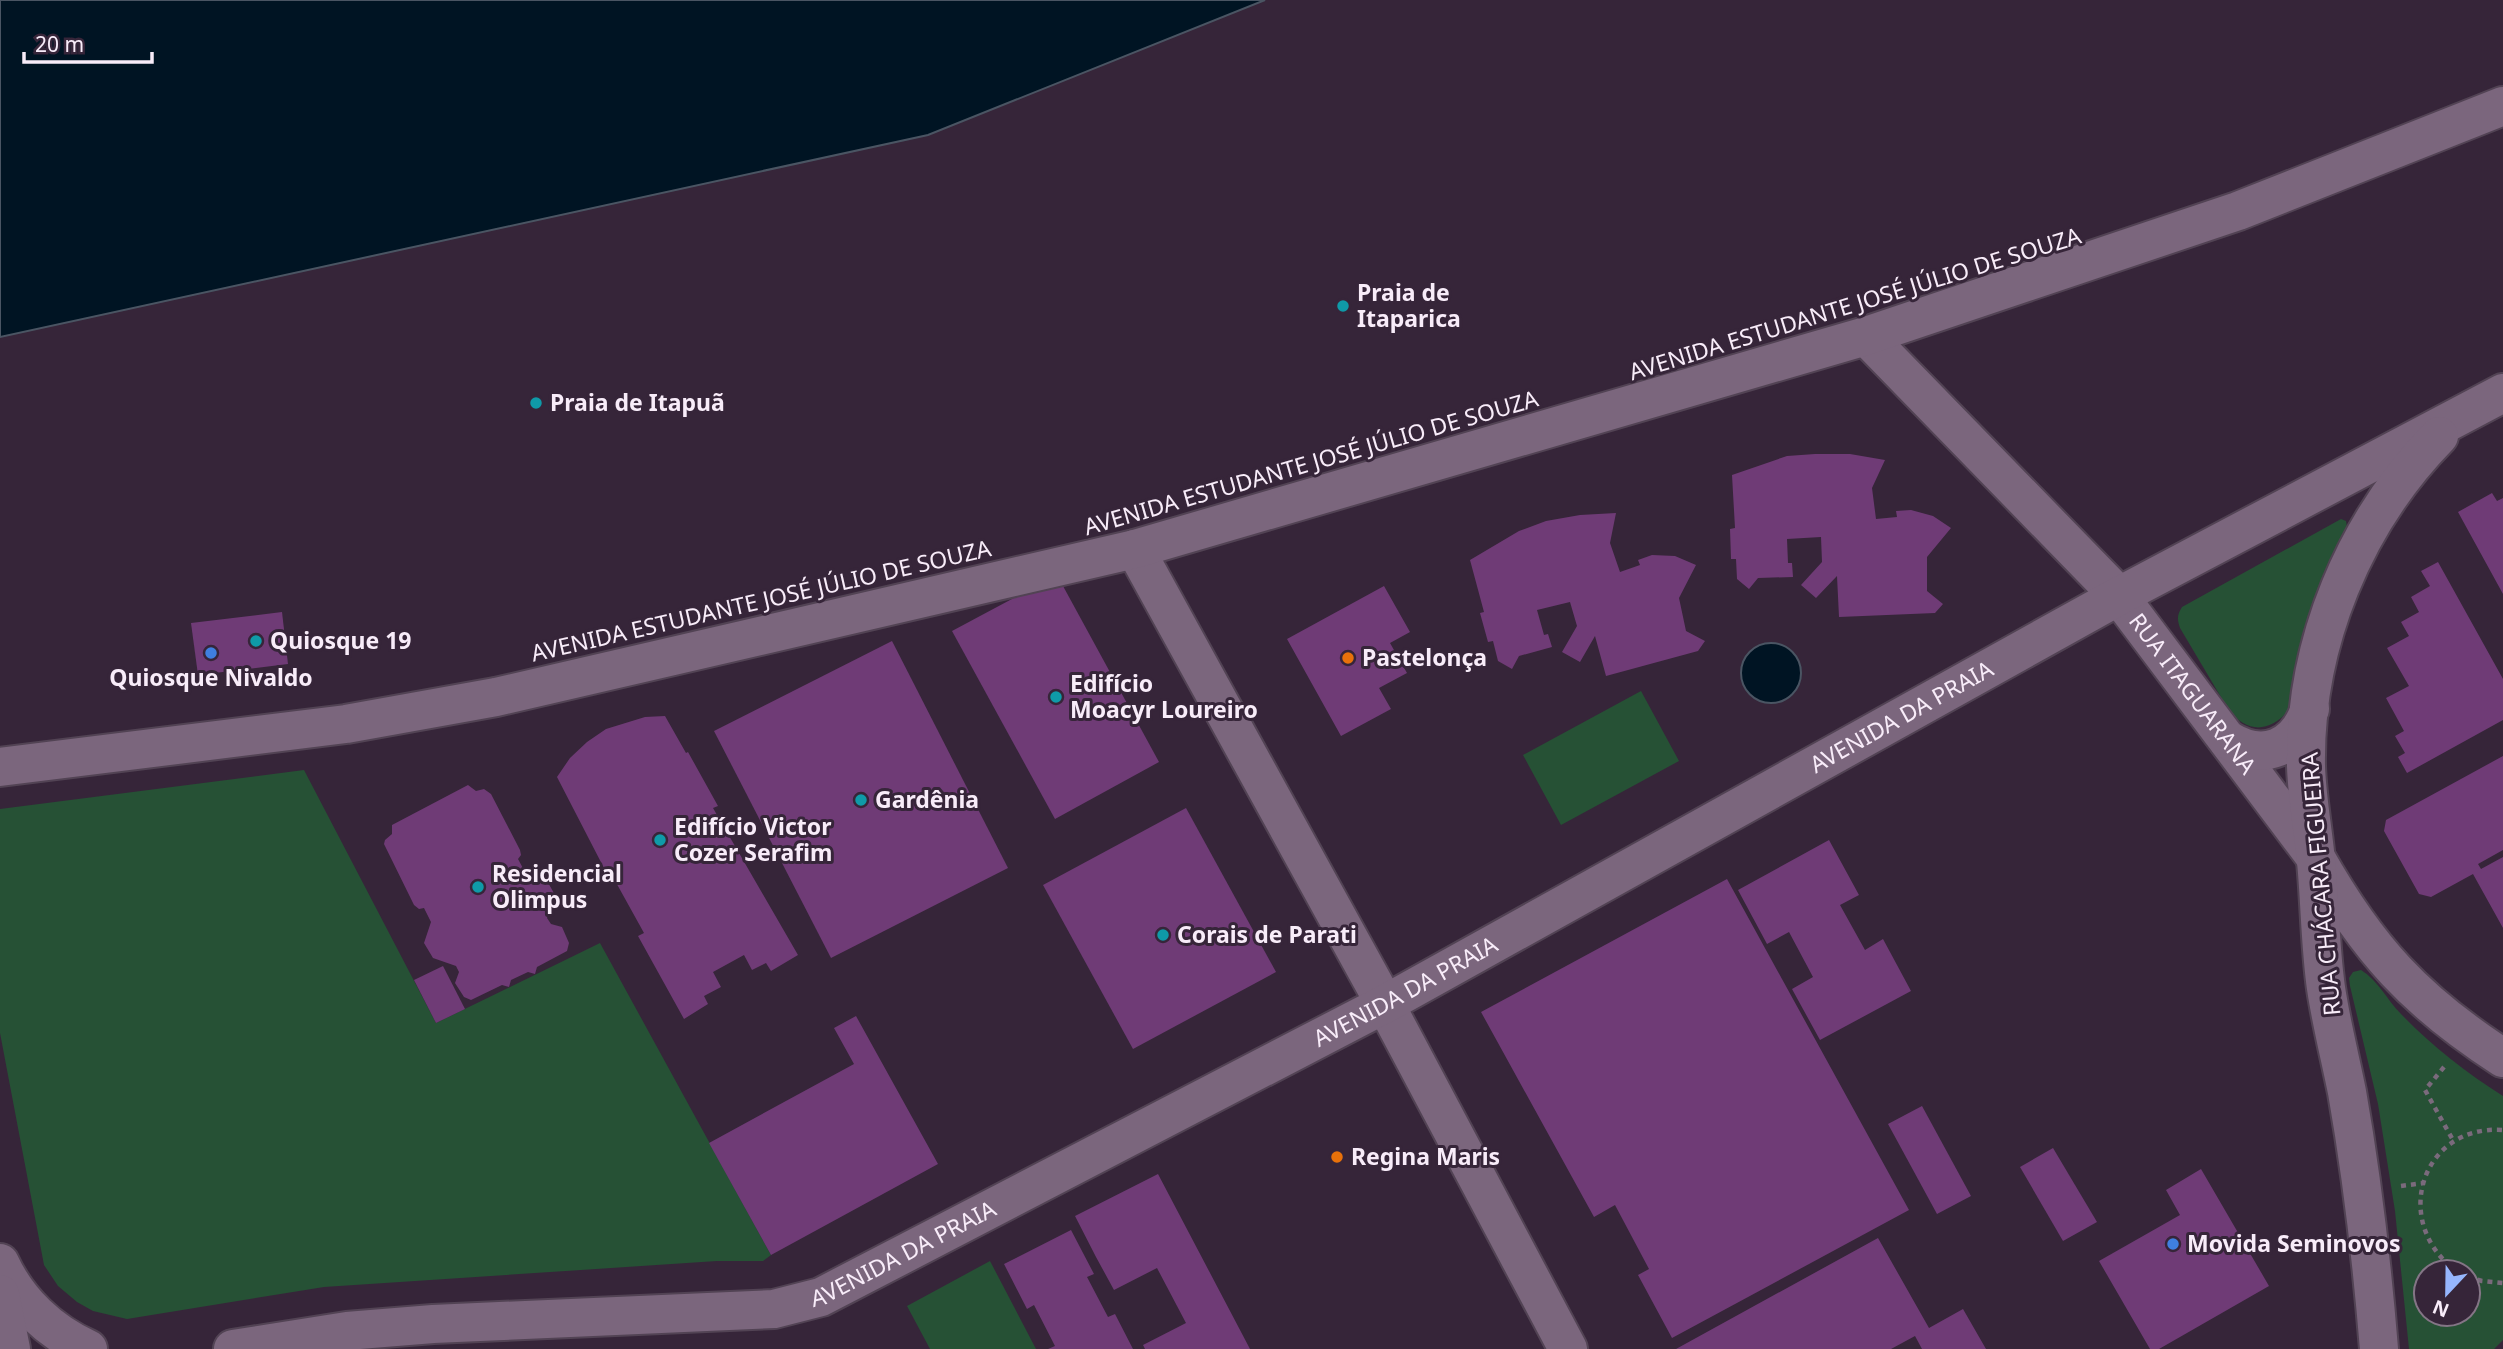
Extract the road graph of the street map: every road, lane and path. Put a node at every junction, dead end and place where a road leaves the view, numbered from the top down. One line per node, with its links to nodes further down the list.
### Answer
1 (2503, 106): 2 (street, AVENIDA ESTUDANTE JOSÉ JÚLIO DE SOUZA)
2 (1866, 336): 5 (street, AVENIDA ESTUDANTE JOSÉ JÚLIO DE SOUZA); 6 (street, RUA ITAGUARANA)
3 (2503, 393): 4 (street, AVENIDA DA PRAIA)
4 (2459, 416): 6 (street, AVENIDA DA PRAIA); 7 (street, RUA CHÁCARA FIGUEIRA)
5 (1135, 549): 9 (street, AVENIDA ESTUDANTE JOSÉ JÚLIO DE SOUZA); 11 (street)
6 (2119, 596): 8 (street, RUA ITAGUARANA); 11 (street, AVENIDA DA PRAIA)
7 (2310, 709): 8 (street); 10 (street, RUA CHÁCARA FIGUEIRA)
8 (2228, 740): 10 (street, RUA ITAGUARANA)
9 (3, 768)
10 (2316, 858): 12 (street, RUA ITAGUARANA); 25 (street, RUA CHÁCARA FIGUEIRA)
11 (1385, 1004): 23 (street, AVENIDA DA PRAIA); 24 (street)
12 (2470, 1037): 13 (street, RUA ITAGUARANA); 15 (path)
13 (2503, 1058)
14 (2503, 1130): 15 (path)
15 (2454, 1142): 16 (path)
16 (2441, 1258)
17 (0, 1264): 22 (street)
18 (2482, 1281): 19 (path)
19 (2503, 1283)
20 (0, 1294): 21 (street)
21 (11, 1349)
22 (88, 1349)
23 (233, 1349)
24 (1568, 1349)
25 (2379, 1349)

